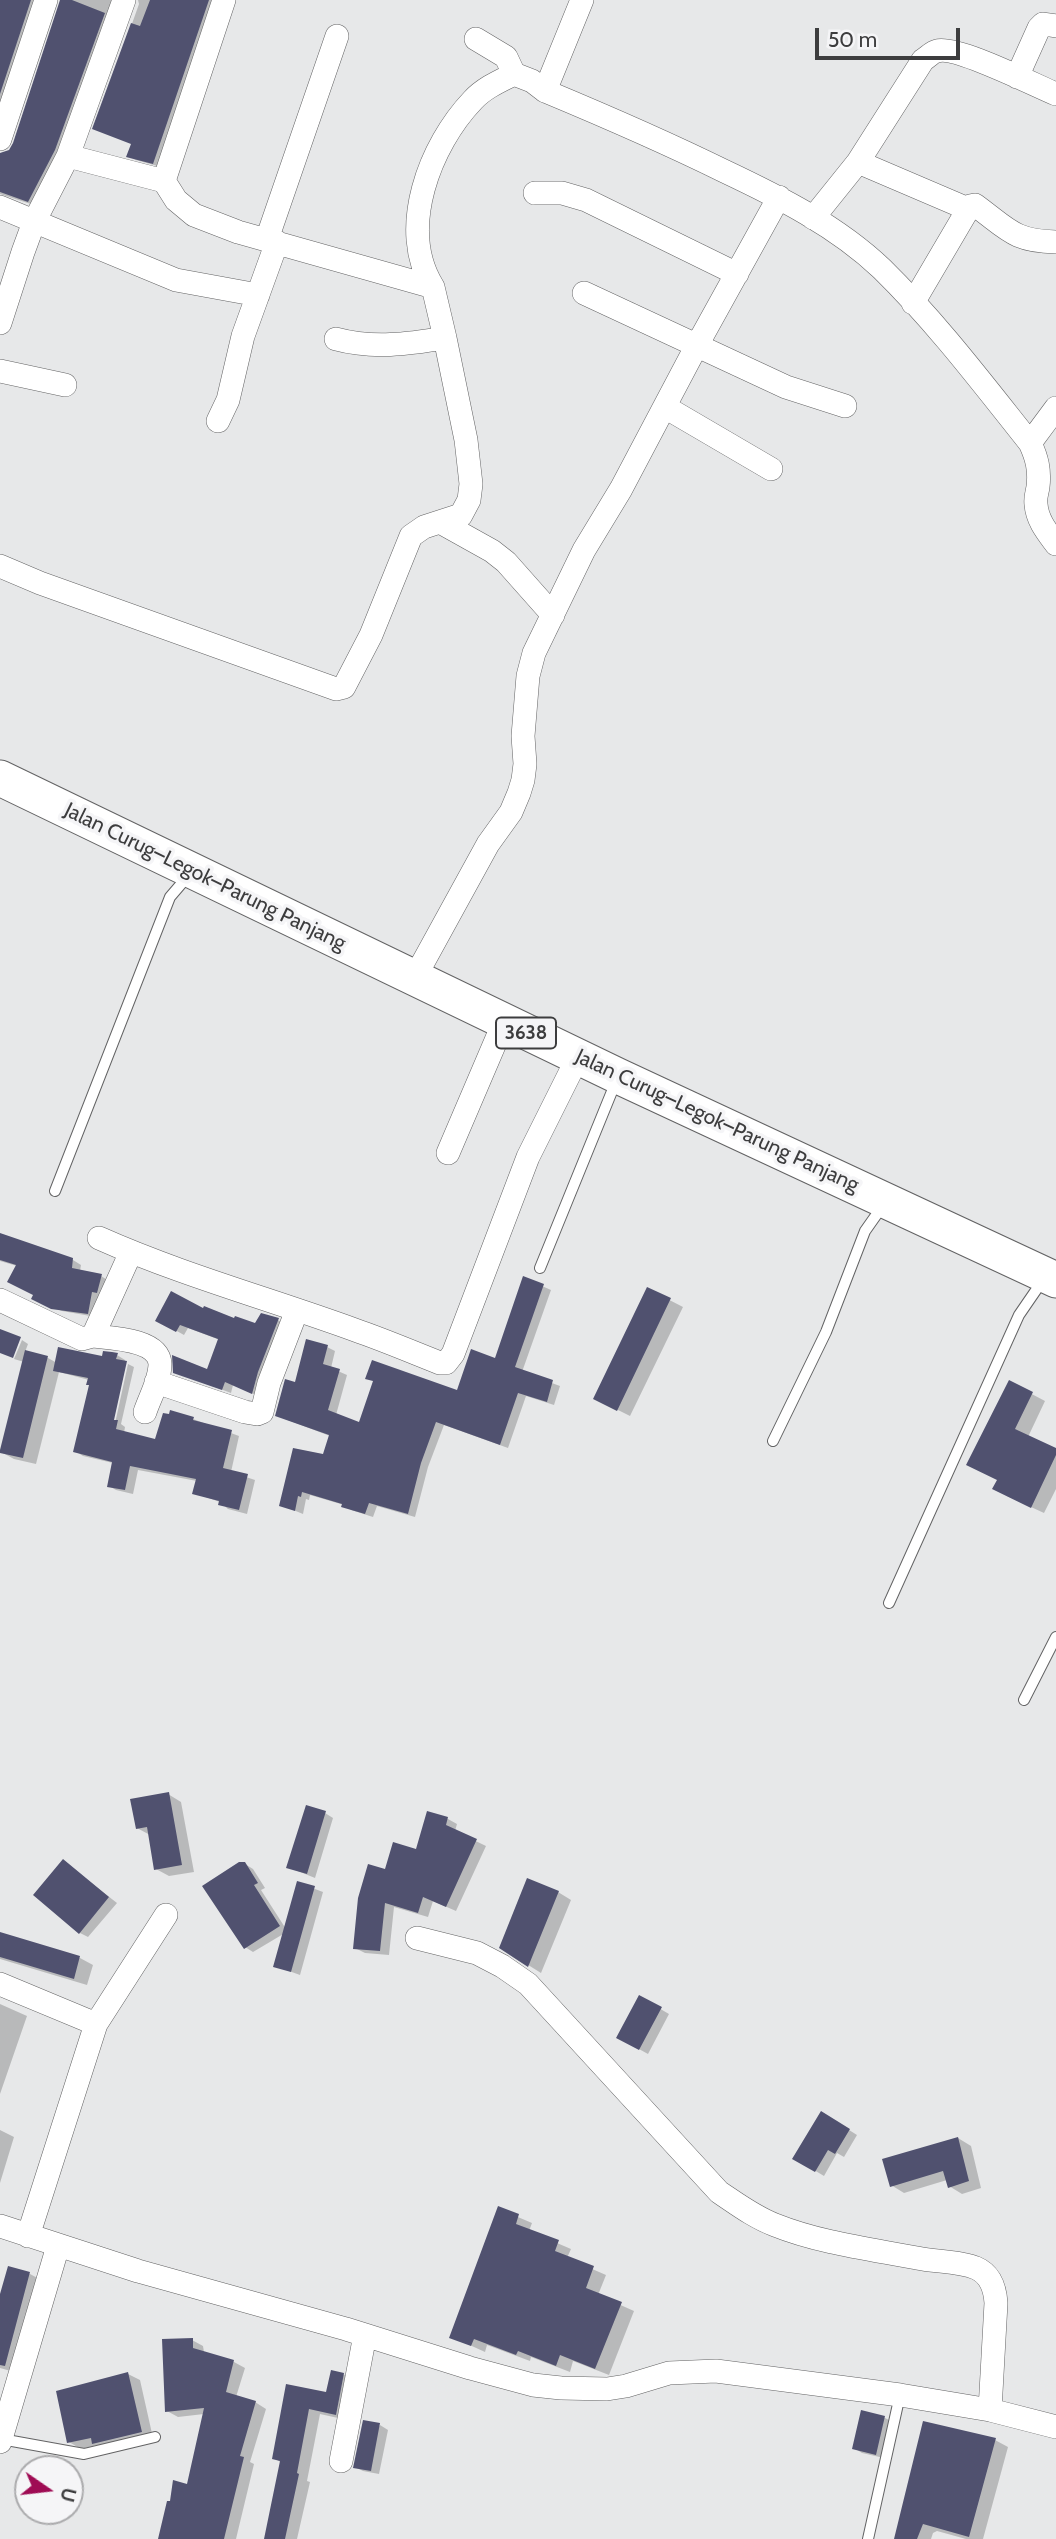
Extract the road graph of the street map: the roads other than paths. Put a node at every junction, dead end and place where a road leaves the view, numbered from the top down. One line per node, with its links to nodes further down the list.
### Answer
1 (46, 0): 12 (street)
2 (225, 0): 15 (street)
3 (582, 0): 10 (street)
4 (117, 2): 13 (street)
5 (1056, 26): 9 (street)
6 (337, 36): 22 (street)
7 (476, 39): 8 (street)
8 (514, 74): 10 (street); 25 (street)
9 (1017, 77): 11 (street); 14 (street)
10 (545, 91): 17 (street)
11 (1056, 94)
12 (0, 139)
13 (68, 156): 15 (street); 21 (street)
14 (858, 162): 19 (street); 20 (street)
15 (164, 181): 22 (street)
16 (535, 193): 24 (street)
17 (779, 197): 20 (street); 24 (street)
18 (0, 207): 21 (street)
19 (968, 209): 23 (street); 28 (street)
20 (813, 218): 28 (street)
21 (34, 222): 27 (street); 29 (street)
22 (272, 241): 25 (street); 27 (street)
23 (1056, 242)
24 (737, 274): 32 (street)
25 (433, 287): 30 (street)
26 (584, 293): 32 (street)
27 (258, 295): 38 (street)
28 (913, 303): 39 (street)
29 (0, 323)
30 (445, 338): 31 (street); 41 (street)
31 (336, 340)
32 (696, 347): 35 (street); 36 (street)
33 (0, 371): 34 (street)
34 (65, 385)
35 (845, 406)
36 (665, 407): 40 (street); 44 (street)
37 (1056, 408): 39 (street)
38 (218, 421)
39 (1043, 436): 42 (street)
40 (771, 469)
41 (440, 522): 43 (street); 44 (street)
42 (1056, 544)
43 (0, 566)
44 (553, 615): 47 (street)
45 (0, 778): 46 (main road, Jalan Curug–Legok–Parung Panjang / 3638)
46 (191, 872): 47 (main road, Jalan Curug–Legok–Parung Panjang / 3638); 52 (lane)
47 (415, 976): 48 (main road, Jalan Curug–Legok–Parung Panjang / 3638)
48 (503, 1022): 49 (main road, Jalan Curug–Legok–Parung Panjang / 3638); 51 (street)
49 (578, 1058): 50 (main road, Jalan Curug–Legok–Parung Panjang / 3638); 59 (street)
50 (618, 1076): 53 (main road, Jalan Curug–Legok–Parung Panjang / 3638); 56 (lane)
51 (448, 1153)
52 (54, 1191)
53 (887, 1199): 57 (main road, Jalan Curug–Legok–Parung Panjang / 3638); 63 (lane)
54 (99, 1238): 55 (street)
55 (131, 1252): 59 (street); 60 (street)
56 (540, 1268)
57 (1051, 1277): 64 (lane)
58 (0, 1300): 60 (street)
59 (297, 1310): 61 (street)
60 (93, 1336): 61 (street)
61 (156, 1382): 62 (street)
62 (145, 1412)
63 (773, 1441)
64 (889, 1603)
65 (1056, 1637): 66 (lane)
66 (1024, 1700)
67 (166, 1915): 70 (street)
68 (417, 1938): 76 (street)
69 (0, 1984): 70 (street)
70 (96, 2024): 72 (street)
71 (0, 2226): 72 (street)
72 (28, 2236): 73 (street)
73 (58, 2246): 74 (street); 79 (street)
74 (365, 2335): 75 (street); 80 (street)
75 (901, 2395): 76 (street); 81 (lane)
76 (990, 2410): 77 (street)
77 (1056, 2427)
78 (155, 2437): 79 (lane)
79 (1, 2441)
80 (341, 2461)
81 (868, 2539)

